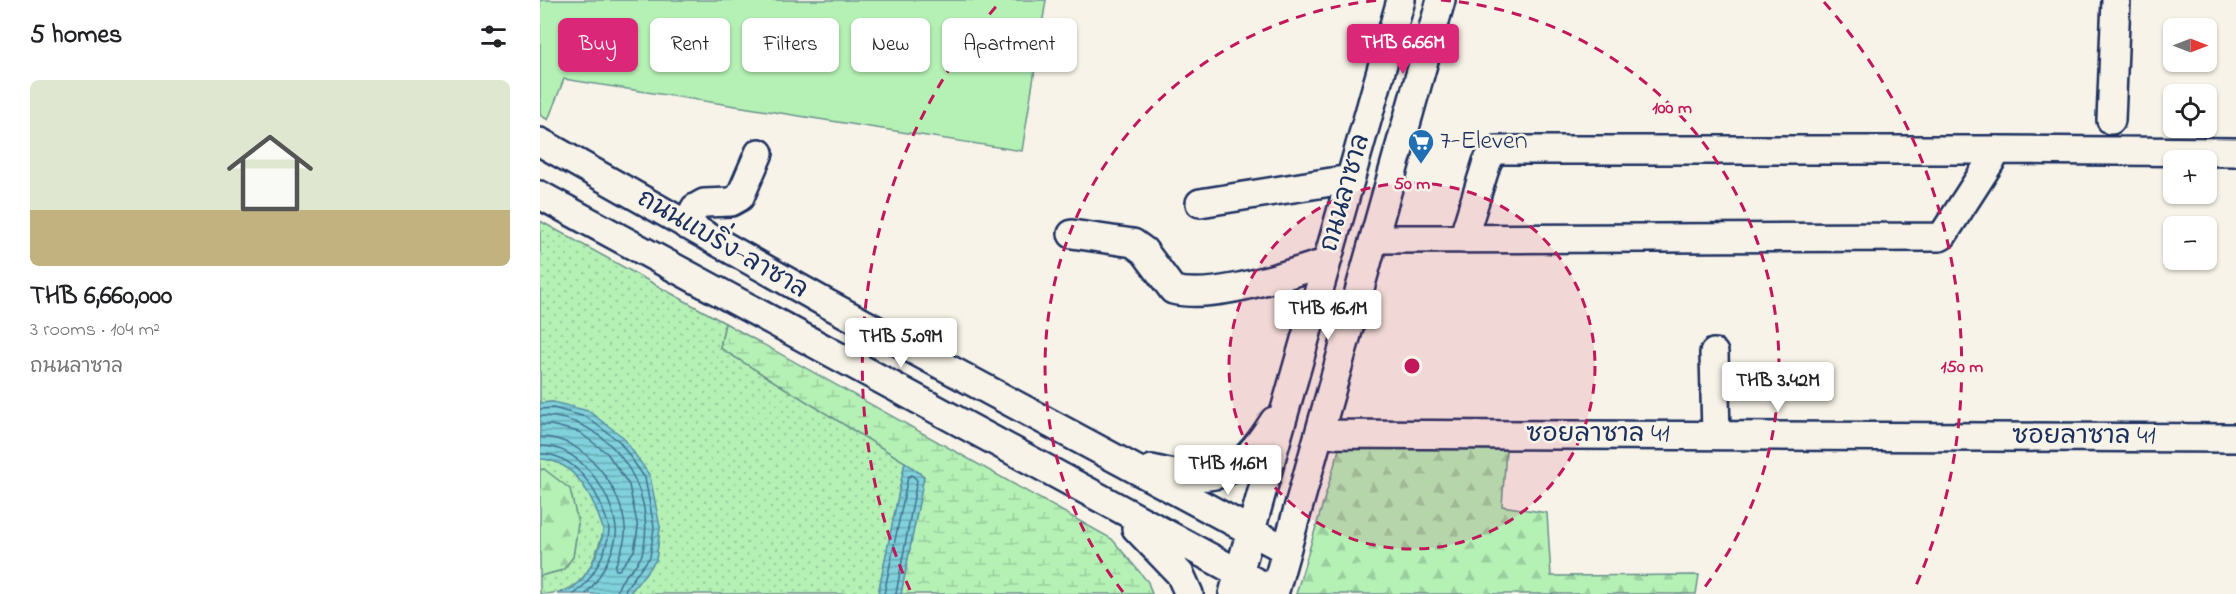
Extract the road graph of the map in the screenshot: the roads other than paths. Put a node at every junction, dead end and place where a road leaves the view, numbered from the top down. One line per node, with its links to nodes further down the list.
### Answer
1 (1401, 0): 9 (street, ถนนลาซาล)
2 (1441, 0): 14 (street, ถนนลาซาล)
3 (2116, 0): 4 (street)
4 (2110, 120)
5 (540, 142): 12 (street, ถนนแบริ่ง-ลาซาล)
6 (1998, 150): 7 (street); 15 (street); 15 (street)
7 (2236, 152)
8 (759, 153): 12 (street)
9 (1350, 179): 11 (street); 16 (street, ถนนลาซาล)
10 (540, 195): 23 (street, ถนนแบริ่ง-ลาซาล)
11 (1200, 203)
12 (686, 225): 22 (street, ถนนแบริ่ง-ลาซาล)
13 (1072, 234): 16 (street)
14 (1375, 239): 15 (street); 19 (street, ถนนลาซาล)
15 (1463, 239)
16 (1326, 263): 18 (street, ถนนลาซาล)
17 (1714, 353): 20 (street)
18 (1295, 375): 22 (street); 24 (street, ถนนลาซาล)
19 (1320, 434): 20 (street, ซอยลาซาล 41); 25 (street, ถนนลาซาล)
20 (1716, 435): 21 (street, ซอยลาซาล 41)
21 (2236, 438)
22 (1095, 448): 24 (street, ถนนแบริ่ง-ลาซาล)
23 (1091, 494): 26 (street, ถนนแบริ่ง-ลาซาล); 28 (street)
24 (1250, 532): 25 (street, ถนนแบริ่ง-ลาซาล); 26 (street, ถนนลาซาล)
25 (1287, 550): 27 (street, ถนนลาซาล)
26 (1236, 584): 27 (street, ถนนแบริ่ง-ลาซาล)
27 (1274, 593)
28 (1190, 594)

